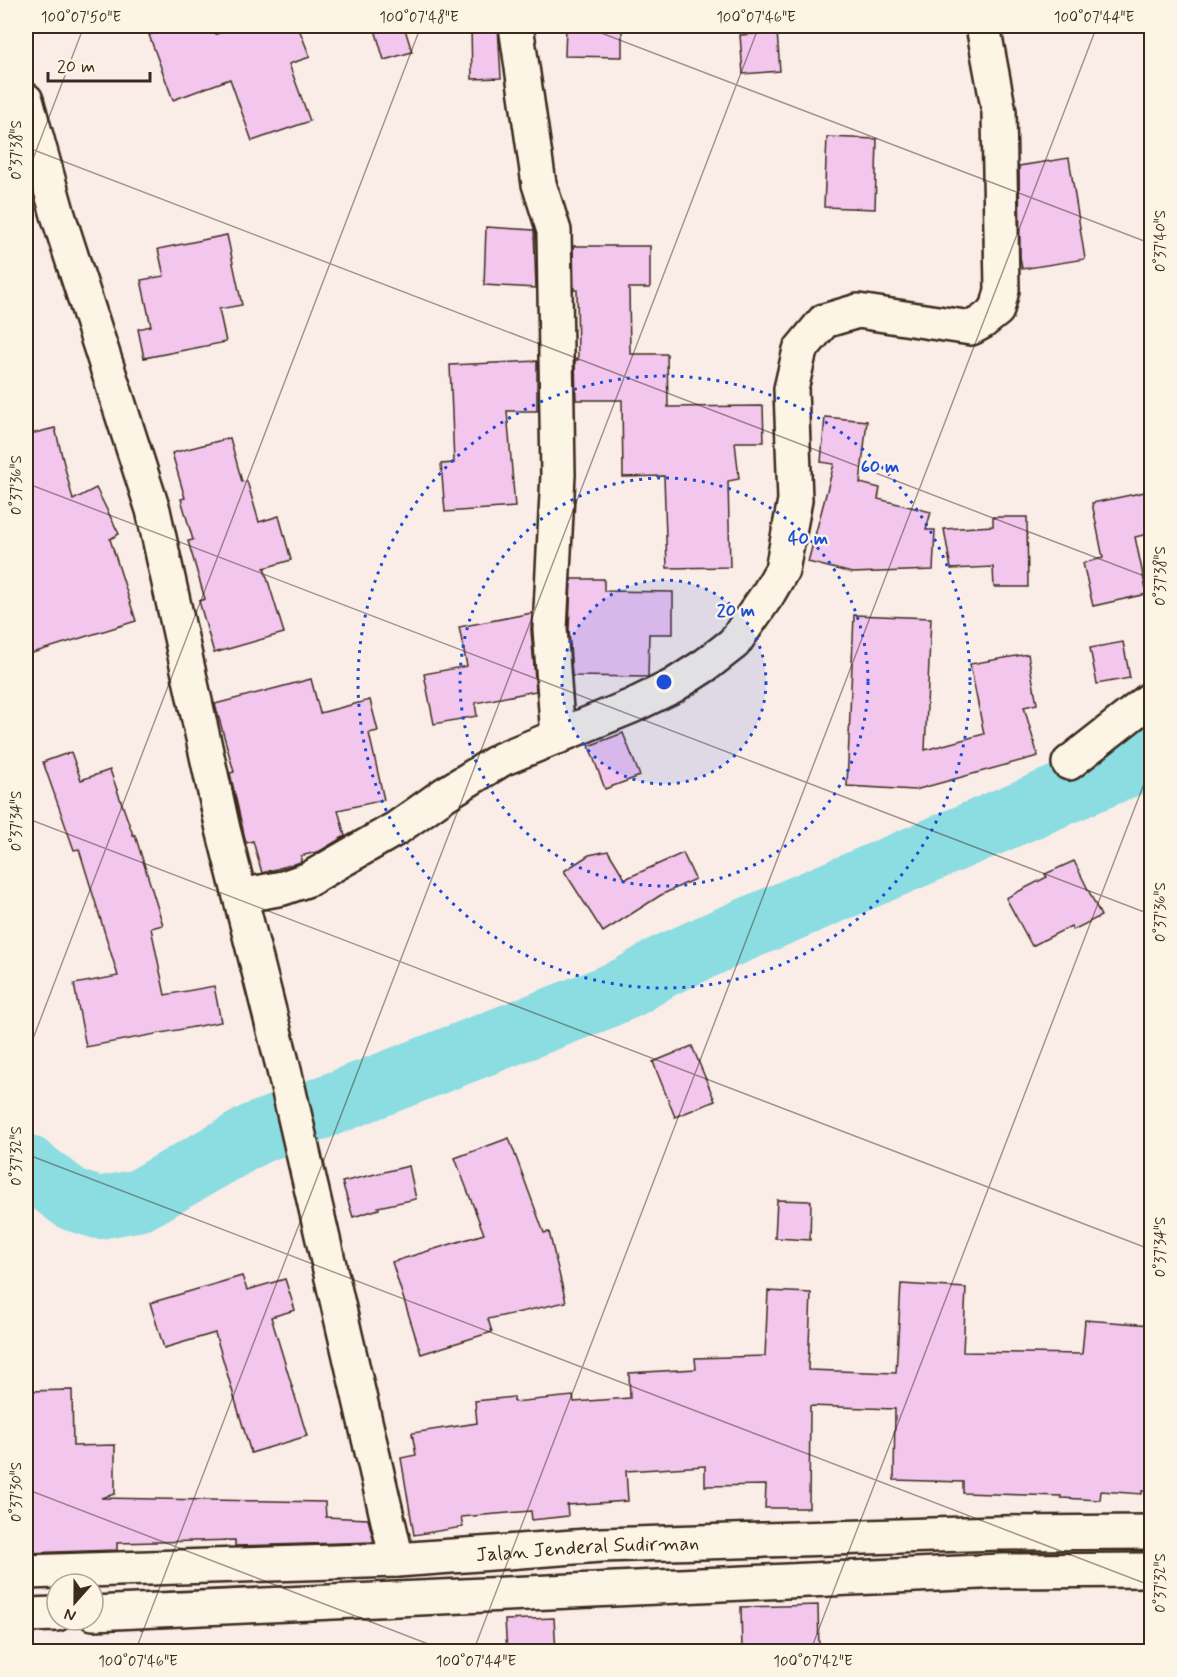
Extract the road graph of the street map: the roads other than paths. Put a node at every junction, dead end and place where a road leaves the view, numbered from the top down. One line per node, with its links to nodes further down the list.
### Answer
1 (516, 26): 5 (street)
2 (983, 26): 5 (street)
3 (26, 100): 7 (street)
4 (1152, 698): 6 (street)
5 (558, 737): 7 (street)
6 (1069, 763)
7 (240, 896): 10 (street)
8 (1152, 1532): 9 (street, Jalan Jenderal Sudirman)
9 (999, 1533): 10 (street, Jalan Jenderal Sudirman); 12 (street)
10 (397, 1560): 11 (street, Jalan Jenderal Sudirman)
11 (122, 1568): 14 (street, Jalan Jenderal Sudirman); 15 (street)
12 (1002, 1570): 13 (street, Jalan Jenderal Sudirman); 15 (street, Jalan Jenderal Sudirman)
13 (1152, 1570)
14 (26, 1572)
15 (108, 1613)
16 (26, 1614): 17 (street)
17 (45, 1614)

